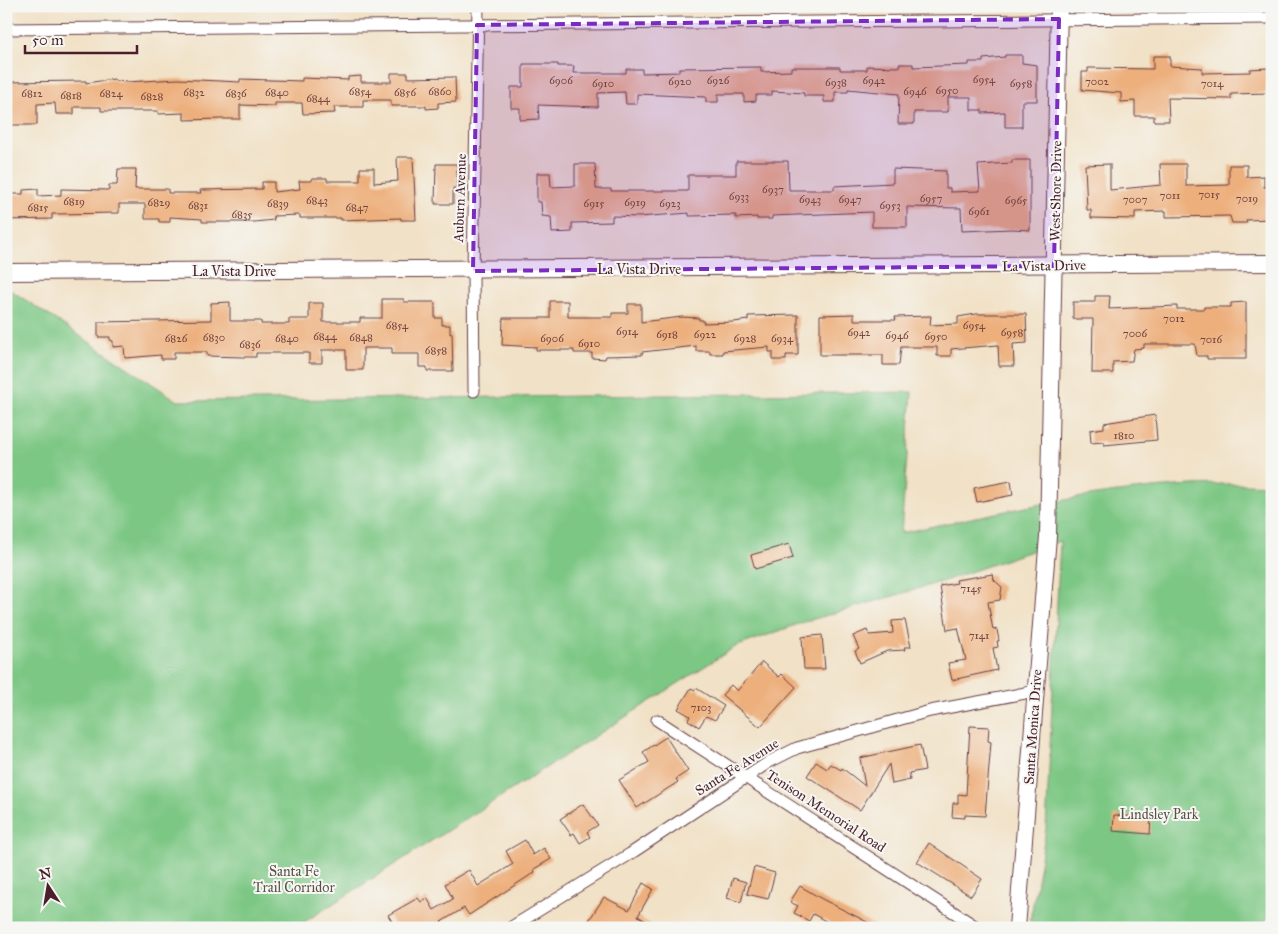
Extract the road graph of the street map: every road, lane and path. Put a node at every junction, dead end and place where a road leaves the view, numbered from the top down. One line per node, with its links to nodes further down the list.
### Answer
1 (478, 6): 4 (street, Auburn Avenue)
2 (1059, 13): 3 (street); 4 (street); 7 (street, West Shore Drive)
3 (1272, 18)
4 (477, 25): 5 (street); 8 (street, Auburn Avenue)
5 (6, 28)
6 (1272, 263): 7 (street, La Vista Drive)
7 (1054, 266): 8 (street, La Vista Drive); 11 (street, West Shore Drive)
8 (473, 271): 9 (street, La Vista Drive); 10 (street, Auburn Avenue)
9 (6, 272)
10 (474, 391)
11 (1047, 526): 12 (street, Santa Monica Drive)
12 (1036, 691): 14 (street, Santa Fe Avenue); 17 (street, Santa Monica Drive)
13 (657, 720): 14 (street, Tenison Memorial Road)
14 (745, 777): 15 (street, Santa Fe Avenue); 16 (street, Tenison Memorial Road)
15 (512, 927)
16 (978, 928)
17 (1017, 928)

